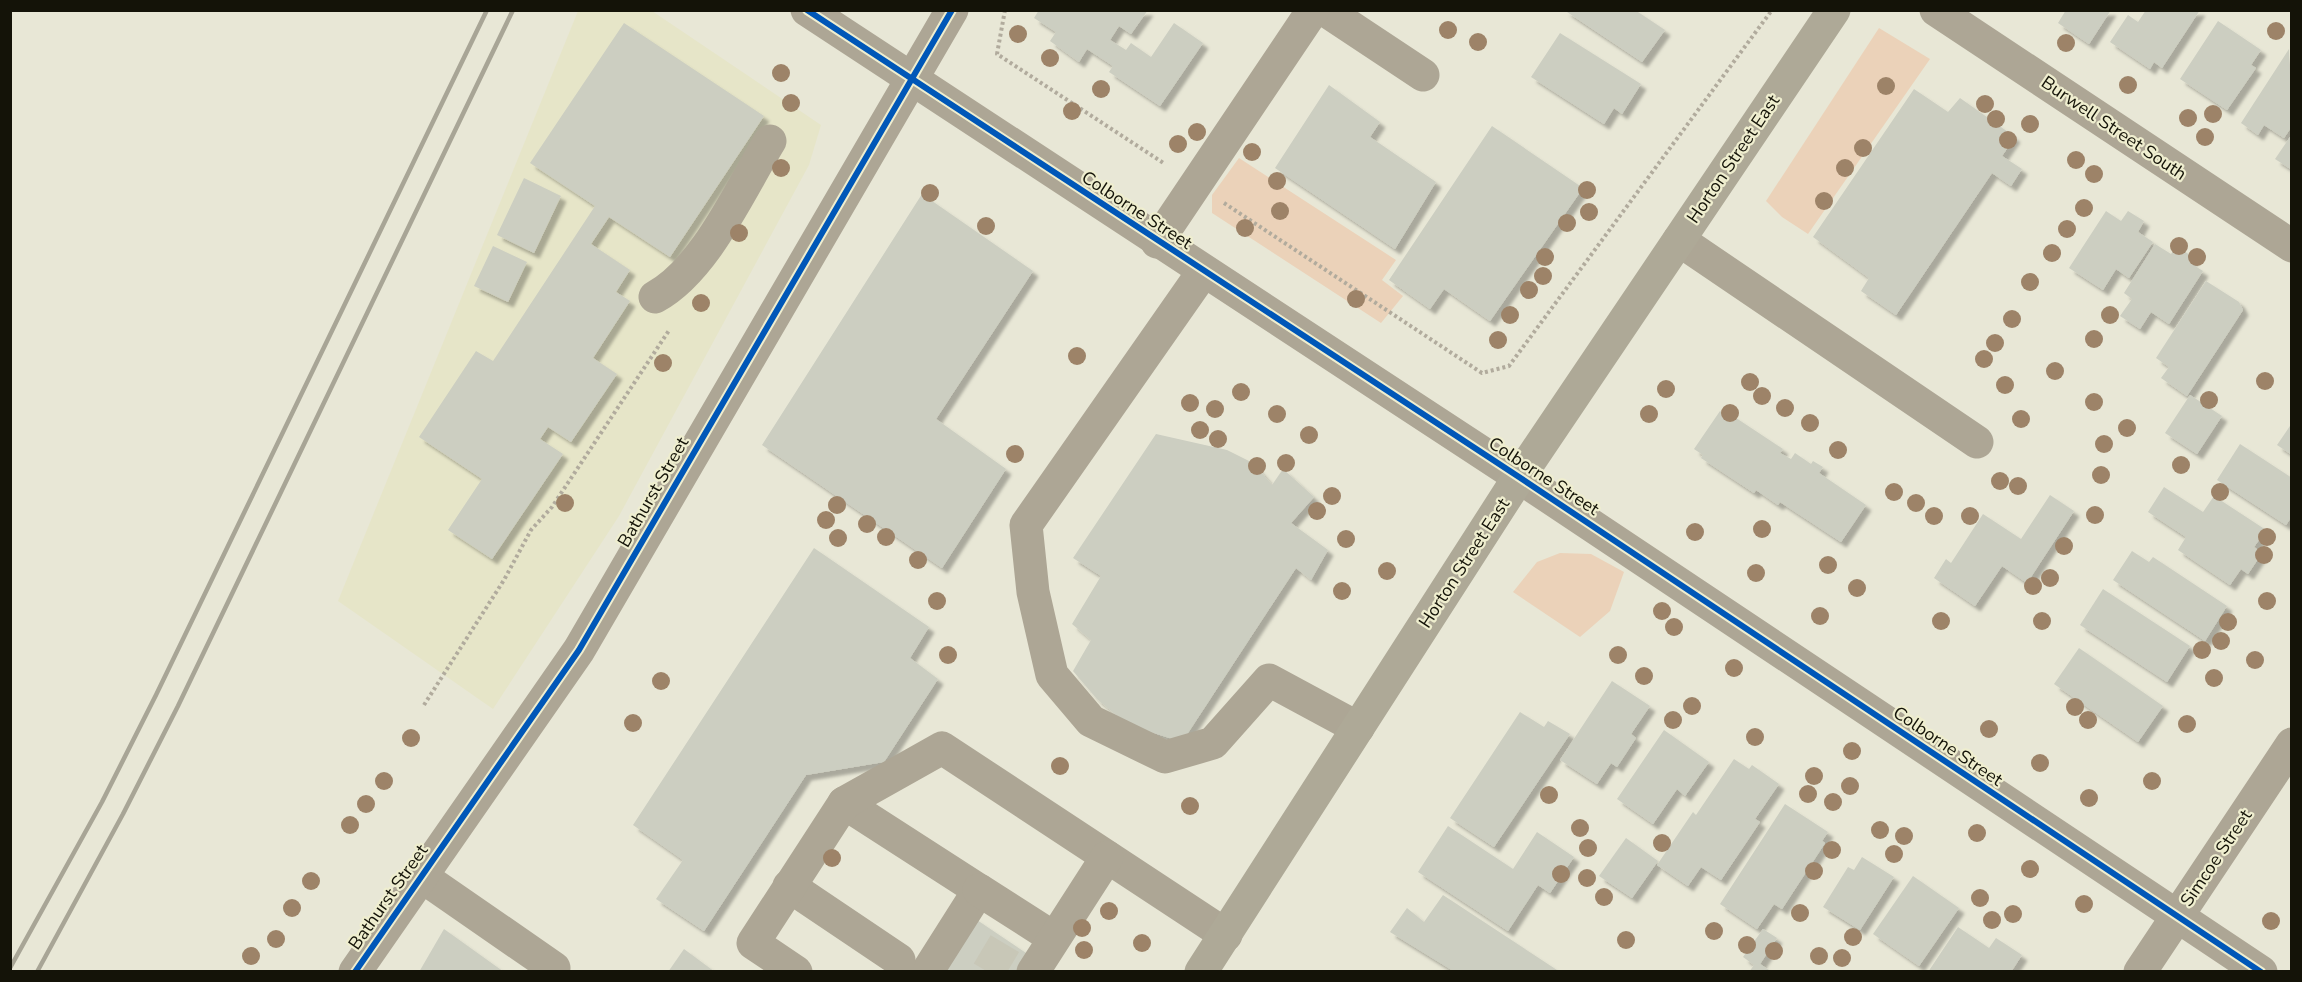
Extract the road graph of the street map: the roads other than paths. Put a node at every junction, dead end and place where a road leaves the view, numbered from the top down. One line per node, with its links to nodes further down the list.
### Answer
1 (807, 10): 8 (street, Colborne Street)
2 (951, 10): 8 (street, Bathurst Street)
3 (1313, 10): 11 (street)
4 (1325, 10): 7 (street)
5 (1834, 10): 10 (main road, Horton Street East)
6 (1936, 10): 12 (street, Burwell Street South)
7 (1423, 75)
8 (911, 80): 11 (street, Colborne Street); 21 (street, Bathurst Street)
9 (770, 141): 14 (street)
10 (1679, 240): 15 (street); 16 (main road, Horton Street East)
11 (1157, 242): 13 (street, Colborne Street)
12 (2292, 246)
13 (1203, 272): 16 (street, Colborne Street); 17 (street)
14 (655, 297)
15 (1977, 442)
16 (1519, 477): 17 (main road, Horton Street East); 24 (street, Colborne Street)
17 (1358, 728): 25 (main road, Horton Street East)
18 (2292, 744): 24 (street, Simcoe Street)
19 (844, 803): 20 (street); 22 (street); 23 (street)
20 (1107, 857): 25 (street); 26 (street)
21 (421, 876): 28 (street); 29 (street, Bathurst Street)
22 (789, 886): 27 (street); 30 (street)
23 (979, 891): 26 (street); 27 (street)
24 (2177, 916): 33 (street, Simcoe Street); 34 (street, Colborne Street)
25 (1226, 935): 32 (main road, Horton Street East)
26 (1054, 938): 31 (street)
27 (913, 966)
28 (554, 968)
29 (355, 972)
30 (796, 972)
31 (1032, 972)
32 (1201, 972)
33 (2140, 972)
34 (2260, 972)

